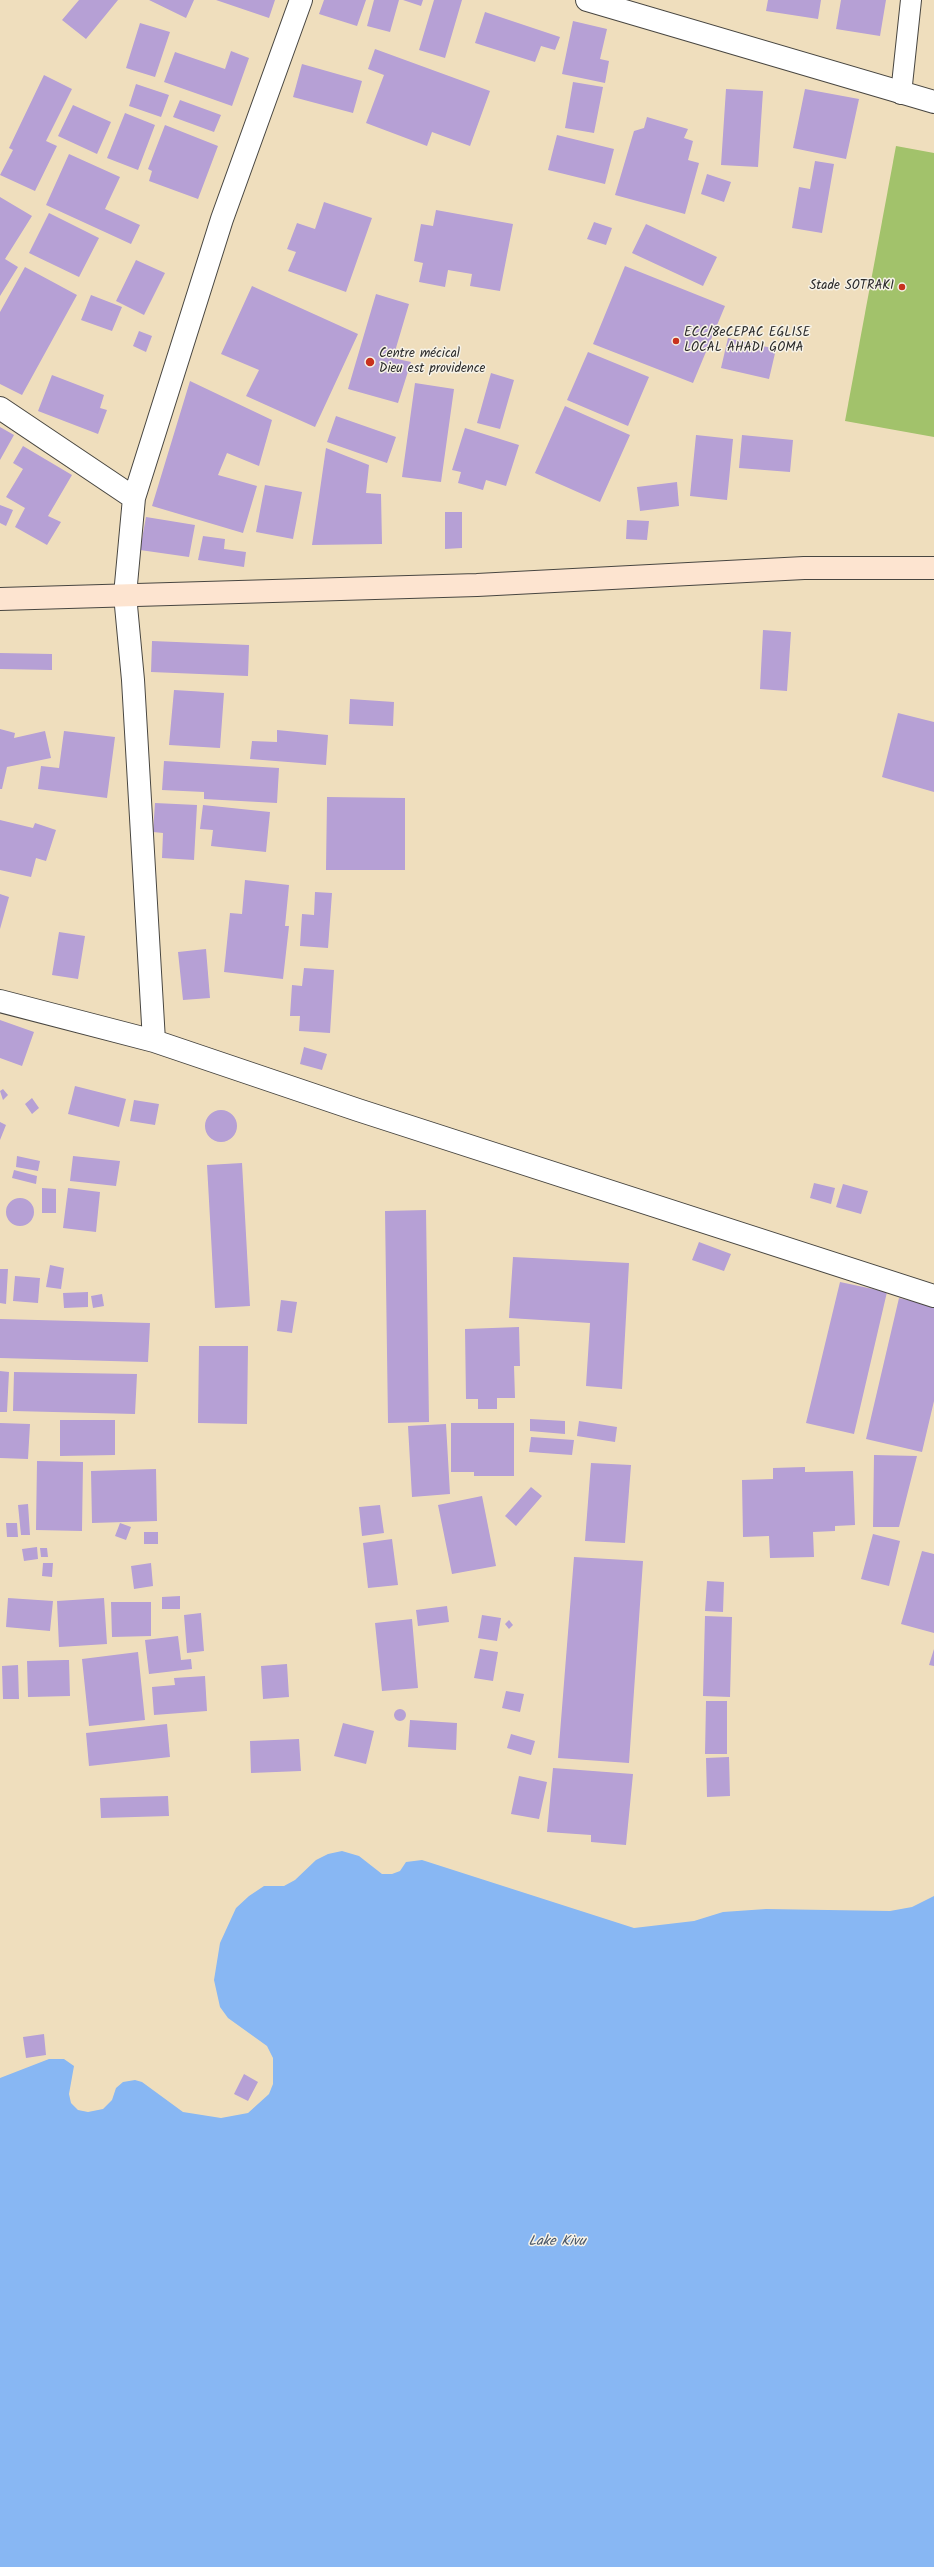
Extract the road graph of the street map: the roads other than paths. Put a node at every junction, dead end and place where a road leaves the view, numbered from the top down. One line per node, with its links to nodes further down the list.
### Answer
1 (301, 0): 8 (street)
2 (587, 0): 4 (street)
3 (911, 0): 5 (lane)
4 (610, 3): 5 (street)
5 (901, 94): 6 (street)
6 (934, 102)
7 (0, 408): 8 (street)
8 (134, 498): 10 (street)
9 (934, 568): 10 (street)
10 (125, 595): 11 (street); 13 (street)
11 (0, 599)
12 (0, 1001): 13 (street)
13 (154, 1042): 14 (street)
14 (934, 1296)

